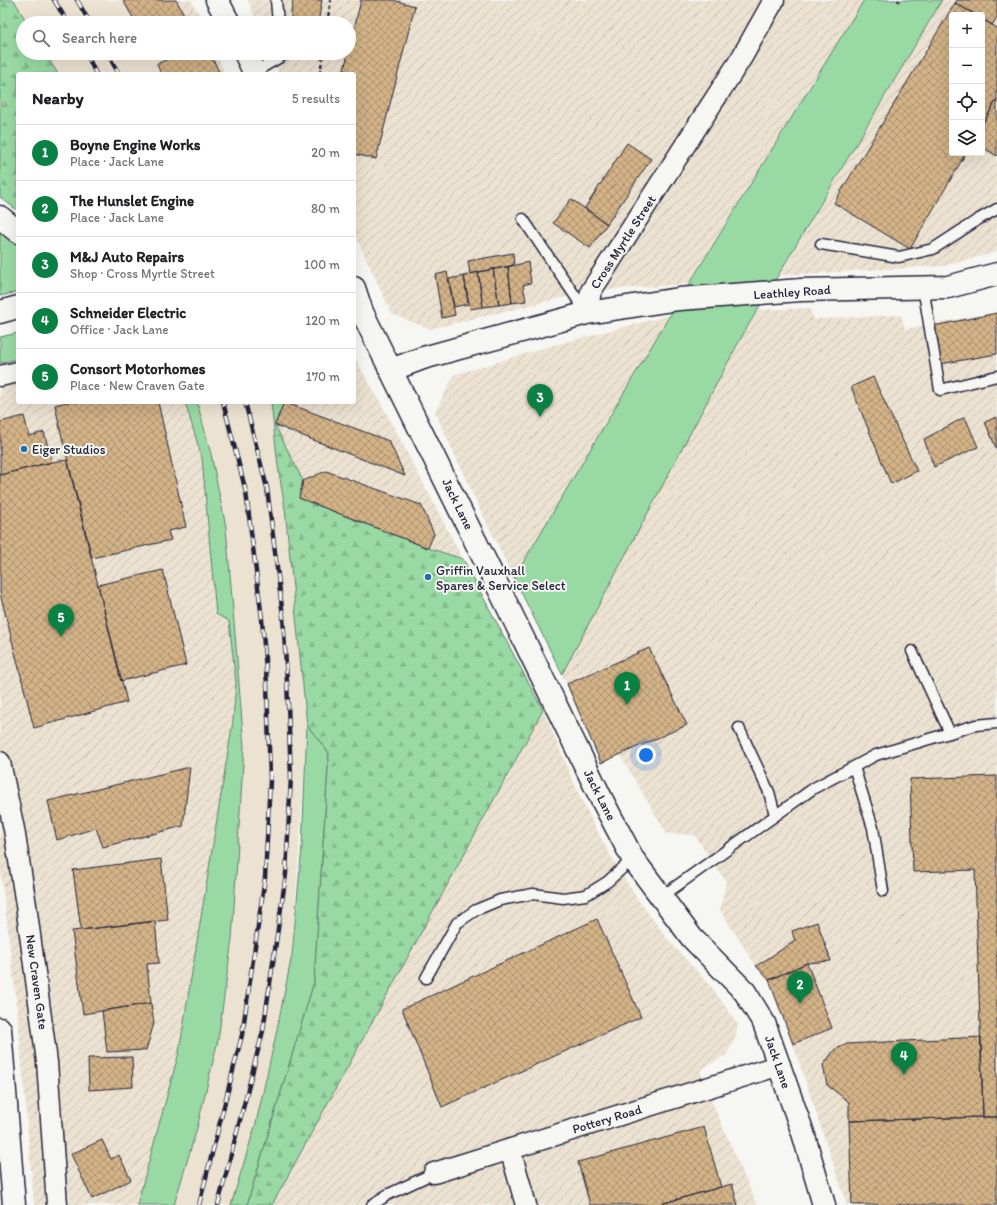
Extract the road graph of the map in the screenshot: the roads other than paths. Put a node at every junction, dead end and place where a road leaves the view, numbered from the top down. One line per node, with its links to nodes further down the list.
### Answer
1 (217, 0): 4 (main road)
2 (276, 0): 5 (lane)
3 (774, 0): 19 (street, Cross Myrtle Street)
4 (225, 16)
5 (277, 16)
6 (268, 60): 7 (lane)
7 (251, 66)
8 (997, 209): 12 (lane)
9 (0, 217): 11 (main road)
10 (522, 219): 19 (lane)
11 (16, 230)
12 (821, 244)
13 (997, 274): 14 (main road, Leathley Road)
14 (923, 287): 19 (main road, Leathley Road); 23 (lane)
15 (356, 298): 17 (main road, Jack Lane)
16 (16, 308): 18 (main road)
17 (358, 308): 20 (main road, Jack Lane)
18 (0, 312)
19 (587, 313): 20 (main road)
20 (391, 370): 31 (main road, Jack Lane)
21 (16, 372): 22 (street)
22 (0, 376)
23 (997, 376)
24 (912, 651): 27 (lane)
25 (997, 723): 27 (lane)
26 (739, 728): 30 (lane)
27 (950, 733): 29 (lane)
28 (0, 762): 40 (street, New Craven Gate)
29 (854, 767): 30 (lane); 32 (lane)
30 (776, 815): 33 (lane)
31 (633, 859): 33 (main road, Jack Lane); 34 (lane)
32 (883, 891)
33 (662, 897): 36 (main road, Jack Lane)
34 (426, 978)
35 (0, 1029): 39 (main road)
36 (780, 1065): 37 (street, Pottery Road); 43 (main road, Jack Lane)
37 (510, 1149): 38 (street, Pottery Road); 42 (street)
38 (434, 1173): 41 (lane)
39 (14, 1205)
40 (57, 1205)
41 (372, 1205)
42 (526, 1205)
43 (824, 1205)

